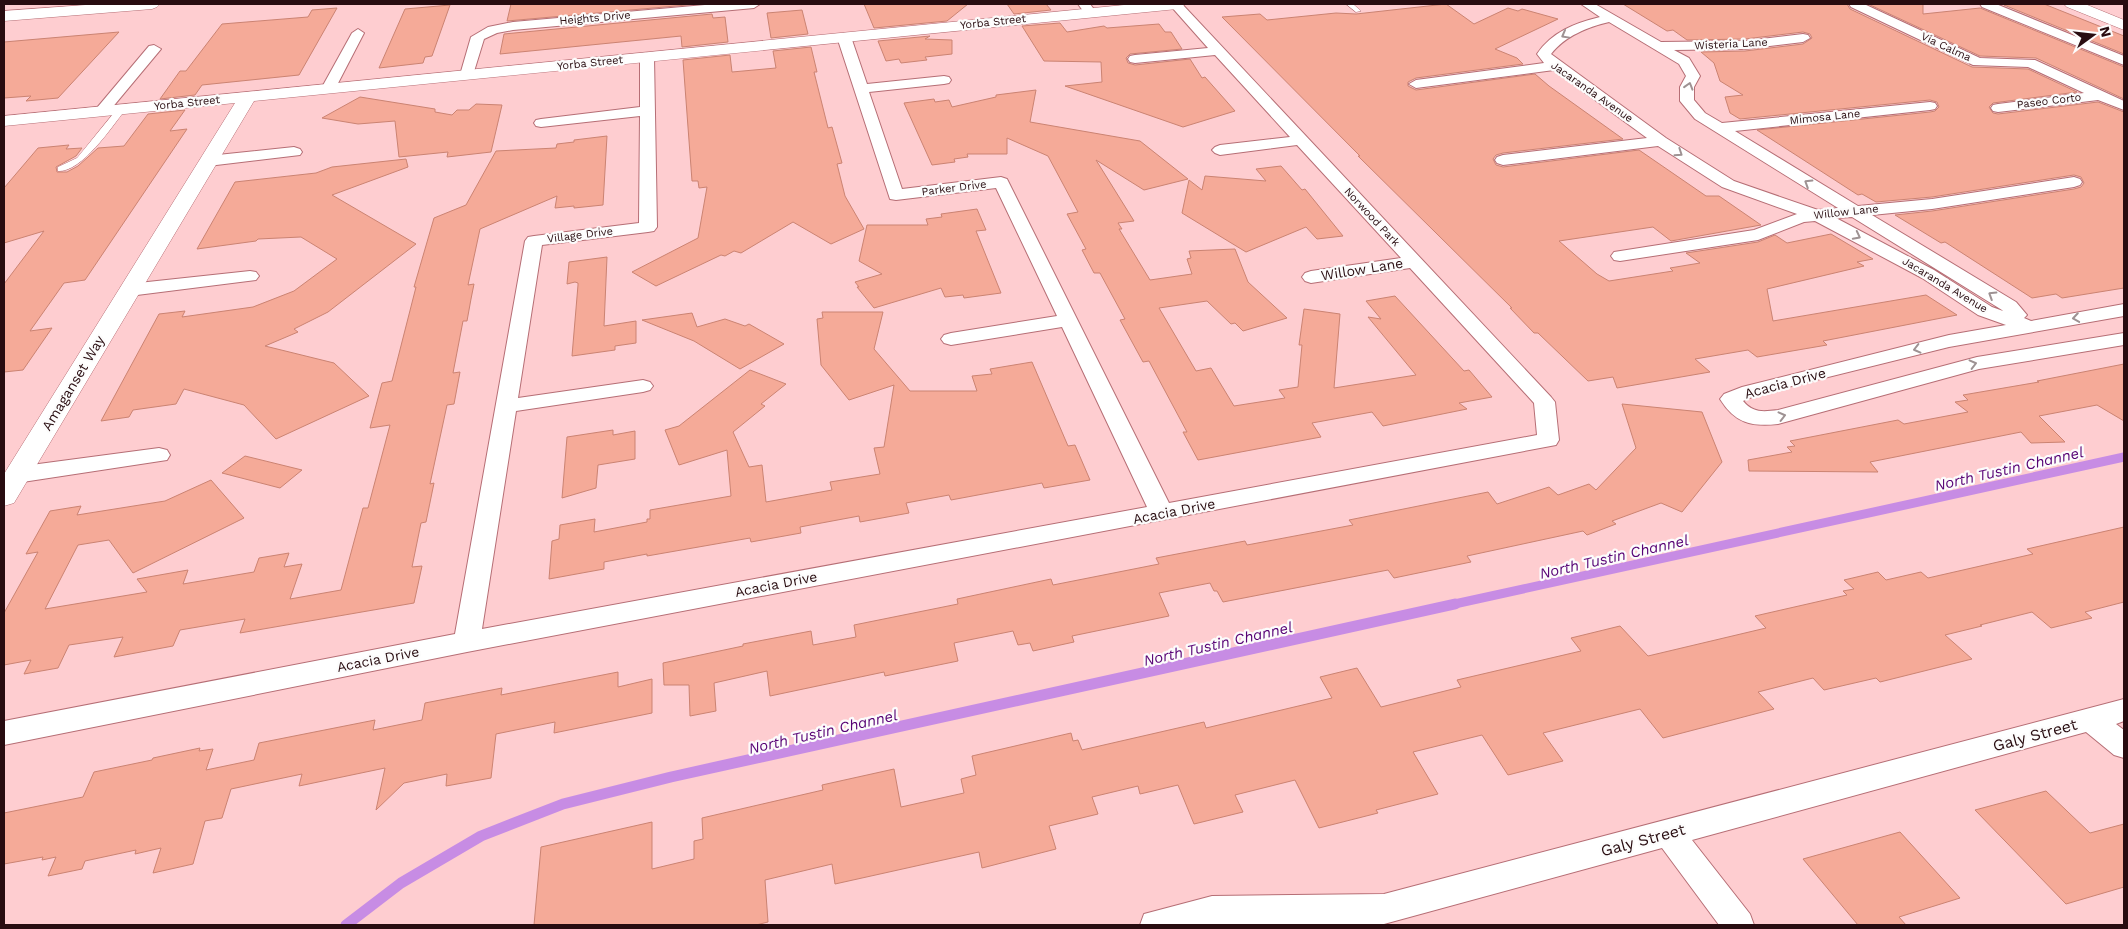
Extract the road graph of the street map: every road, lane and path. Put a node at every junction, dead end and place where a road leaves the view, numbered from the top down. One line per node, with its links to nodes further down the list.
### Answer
1 (152, 4): 11 (main road)
2 (754, 4): 24 (street, Heights Drive)
3 (1176, 4): 9 (main road, Yorba Street); 19 (street, Norwood Park)
4 (1349, 4): 10 (lane)
5 (1587, 4): 12 (street, Jacaranda Avenue)
6 (1855, 4): 29 (street, Via Calma)
7 (1986, 4): 22 (street)
8 (2072, 4): 13 (main road)
9 (1087, 8): 15 (main road, Yorba Street)
10 (1358, 11)
11 (4, 16)
12 (1610, 18): 17 (street, Jacaranda Avenue); 23 (street, Jacaranda Avenue, one-way to 23)
13 (2124, 25)
14 (358, 33): 27 (street)
15 (844, 38): 20 (main road, Yorba Street); 28 (street, Parker Drive)
16 (1802, 38): 17 (street, Wisteria Lane)
17 (1660, 46): 39 (street, Jacaranda Avenue, one-way to 17)
18 (154, 49): 36 (street)
19 (1218, 51): 21 (street); 40 (street, Norwood Park)
20 (647, 57): 24 (main road, Yorba Street); 35 (street, Village Drive)
21 (1134, 60)
22 (2124, 61)
23 (1554, 66): 26 (street); 41 (street, Jacaranda Avenue)
24 (467, 75): 27 (main road, Yorba Street)
25 (944, 80): 28 (street)
26 (1416, 84)
27 (328, 89): 30 (main road, Yorba Street)
28 (861, 89): 56 (street, Parker Drive)
29 (2100, 95): 32 (street, Via Calma); 33 (street, Paseo Corto)
30 (248, 97): 34 (main road, Yorba Street); 45 (main road, Amaganset Way)
31 (1930, 106): 39 (street, Mimosa Lane)
32 (2124, 106)
33 (1998, 108)
34 (121, 110): 36 (main road, Yorba Street); 46 (lane)
35 (648, 111): 38 (street); 62 (street, Village Drive)
36 (101, 112): 37 (main road, Yorba Street)
37 (4, 121)
38 (540, 123)
39 (1719, 128): 48 (street, Jacaranda Avenue, one-way to 39)
40 (1301, 140): 42 (street); 51 (street, Norwood Park)
41 (1661, 141): 44 (street); 49 (street, Jacaranda Avenue, one-way to 49)
42 (1220, 150)
43 (294, 152): 45 (street)
44 (1503, 160)
45 (208, 161): 54 (main road, Amaganset Way)
46 (61, 169)
47 (2074, 182): 48 (street, Willow Lane)
48 (1854, 211): 49 (street, Willow Lane); 57 (street, Jacaranda Avenue, one-way to 48)
49 (1817, 215): 50 (street, Willow Lane); 57 (street, Jacaranda Avenue, one-way to 57)
50 (1620, 256)
51 (1414, 262): 53 (street, Willow Lane); 63 (street, Norwood Park)
52 (250, 276): 54 (street)
53 (1311, 277)
54 (129, 290): 65 (main road, Amaganset Way)
55 (2122, 312): 57 (street, Acacia Drive, one-way to 57)
56 (1068, 320): 58 (street); 67 (street, Parker Drive)
57 (2029, 326): 60 (street); 60 (street, Acacia Drive, one-way to 60)
58 (950, 339)
59 (2124, 339): 60 (street, Acacia Drive)
60 (2062, 348)
61 (643, 386): 62 (street)
62 (508, 406): 68 (street, Village Drive)
63 (1548, 440): 67 (street, Acacia Drive)
64 (158, 455): 65 (street)
65 (16, 475): 66 (main road, Amaganset Way)
66 (4, 496)
67 (1162, 513): 68 (street, Acacia Drive)
68 (466, 642): 71 (street, Acacia Drive)
69 (2124, 710): 70 (street, Galy Street)
70 (2092, 720): 72 (street); 73 (street, Galy Street)
71 (4, 733)
72 (2124, 746)
73 (1669, 833): 74 (street, Galy Street); 75 (street)
74 (1156, 925)
75 (1738, 925)

